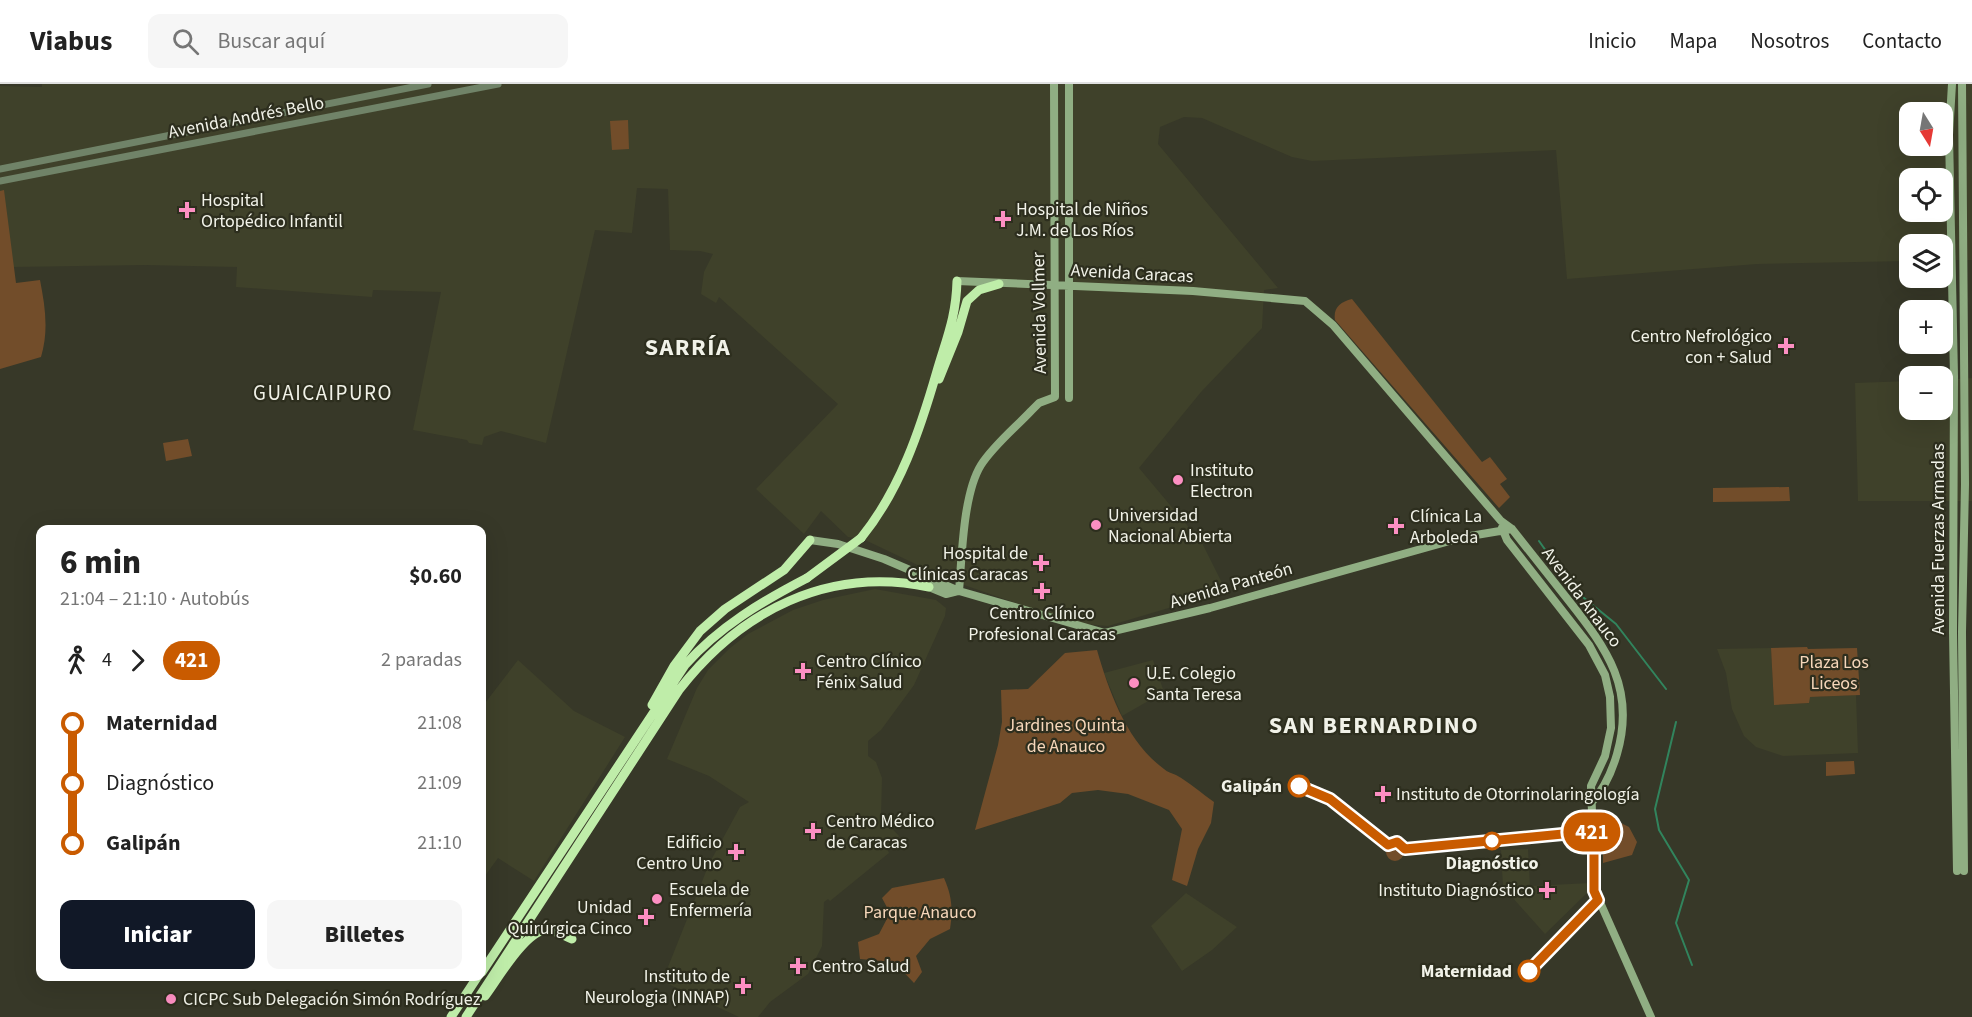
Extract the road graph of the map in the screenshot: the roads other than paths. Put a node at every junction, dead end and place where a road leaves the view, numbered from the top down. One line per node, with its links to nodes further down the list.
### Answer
1 (428, 84): 7 (street, Avenida Andrés Bello)
2 (498, 84): 8 (street, Avenida Andrés Bello)
3 (1054, 84): 11 (main road, Avenida Vollmer)
4 (1069, 84): 12 (main road, Avenida Vollmer)
5 (1952, 84): 6 (main road, Avenida Fuerzas Armadas)
6 (1962, 84)
7 (0, 169)
8 (0, 181)
9 (957, 281): 10 (main road, Avenida Caracas); 14 (highway)
10 (999, 284): 11 (main road, Avenida Caracas); 14 (highway)
11 (1053, 285): 12 (main road, Avenida Caracas); 21 (main road, Avenida Vollmer)
12 (1068, 286): 13 (main road, Avenida Caracas); 15 (main road, Avenida Vollmer)
13 (1305, 301): 16 (main road, Avenida Anauco)
14 (930, 397): 22 (highway, bridge)
15 (1069, 398)
16 (1500, 521): 17 (main road, Avenida Anauco); 18 (main road, Avenida Anauco)
17 (1512, 529): 18 (main road, Avenida Panteón); 23 (main road, Avenida Anauco)
18 (1502, 530): 21 (main road, Avenida Panteón); 23 (main road, Avenida Anauco)
19 (810, 540): 21 (main road); 22 (highway)
20 (929, 587): 21 (main road); 28 (highway)
21 (959, 591)
22 (649, 718): 25 (highway)
23 (1592, 802): 29 (main road, Avenida Anauco)
24 (572, 939): 28 (highway)
25 (486, 966)
26 (475, 981): 27 (highway)
27 (451, 1017)
28 (467, 1017)
29 (1651, 1017)

